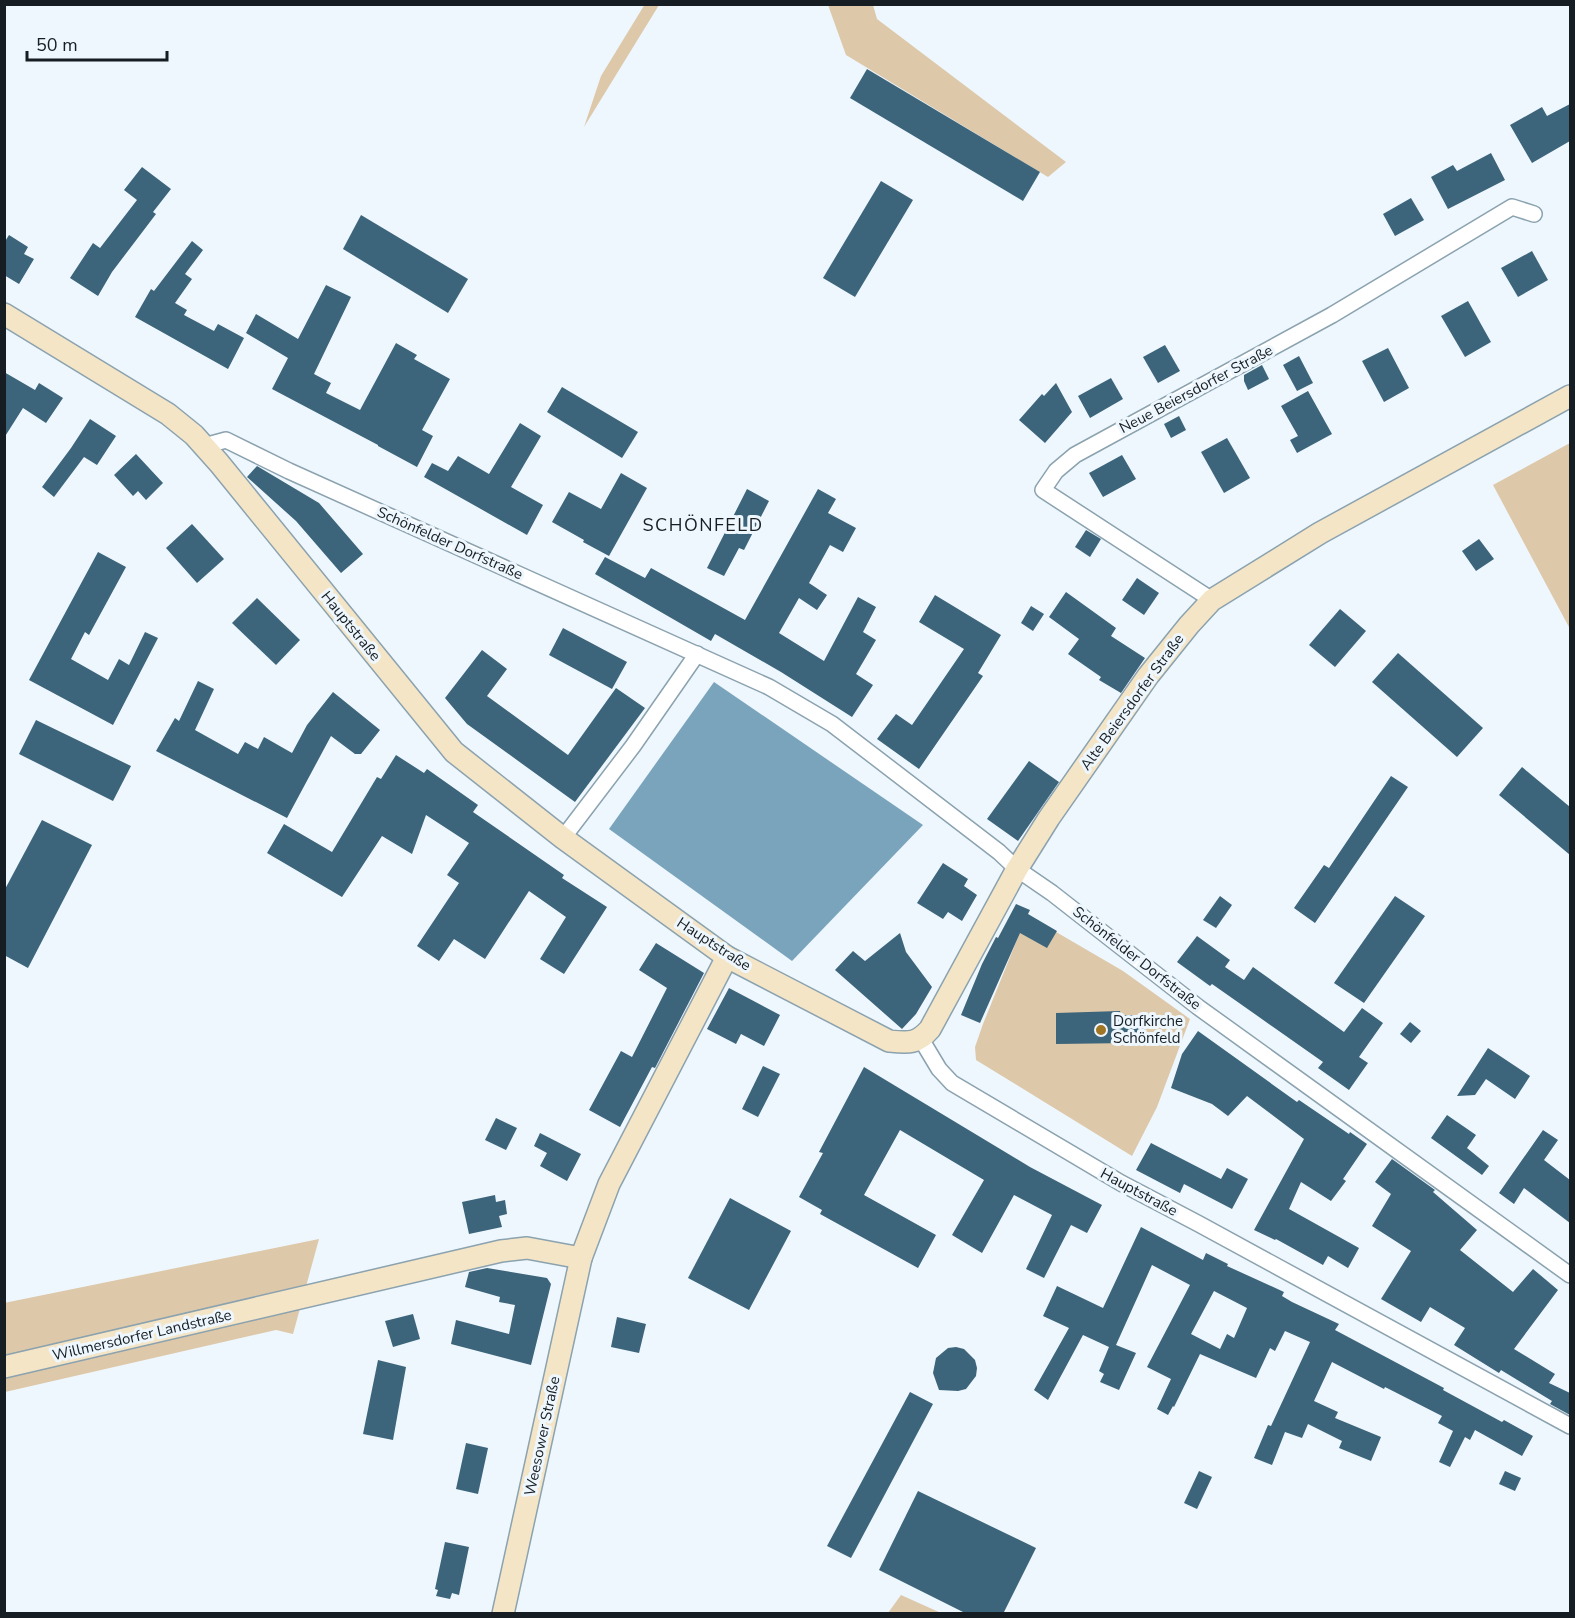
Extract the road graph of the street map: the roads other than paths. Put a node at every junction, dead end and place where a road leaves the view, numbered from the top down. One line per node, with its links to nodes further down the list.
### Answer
1 (1534, 214): 5 (street, Neue Beiersdorfer Straße)
2 (4, 314): 4 (main road, Hauptstraße)
3 (1570, 396): 5 (main road, Alte Beiersdorfer Straße)
4 (204, 446): 6 (street, Schönfelder Dorfstraße); 7 (main road, Hauptstraße)
5 (1212, 600): 8 (main road, Alte Beiersdorfer Straße)
6 (697, 654): 7 (street); 8 (street, Schönfelder Dorfstraße)
7 (563, 838): 9 (main road, Hauptstraße)
8 (1017, 869): 10 (main road, Alte Beiersdorfer Straße); 12 (street, Schönfelder Dorfstraße)
9 (728, 957): 10 (main road, Hauptstraße); 11 (main road, Weesower Straße)
10 (921, 1039): 14 (street, Hauptstraße)
11 (581, 1257): 13 (main road, Willmersdorfer Landstraße); 15 (main road, Weesower Straße)
12 (1570, 1275)
13 (4, 1366)
14 (1570, 1426)
15 (503, 1614)

